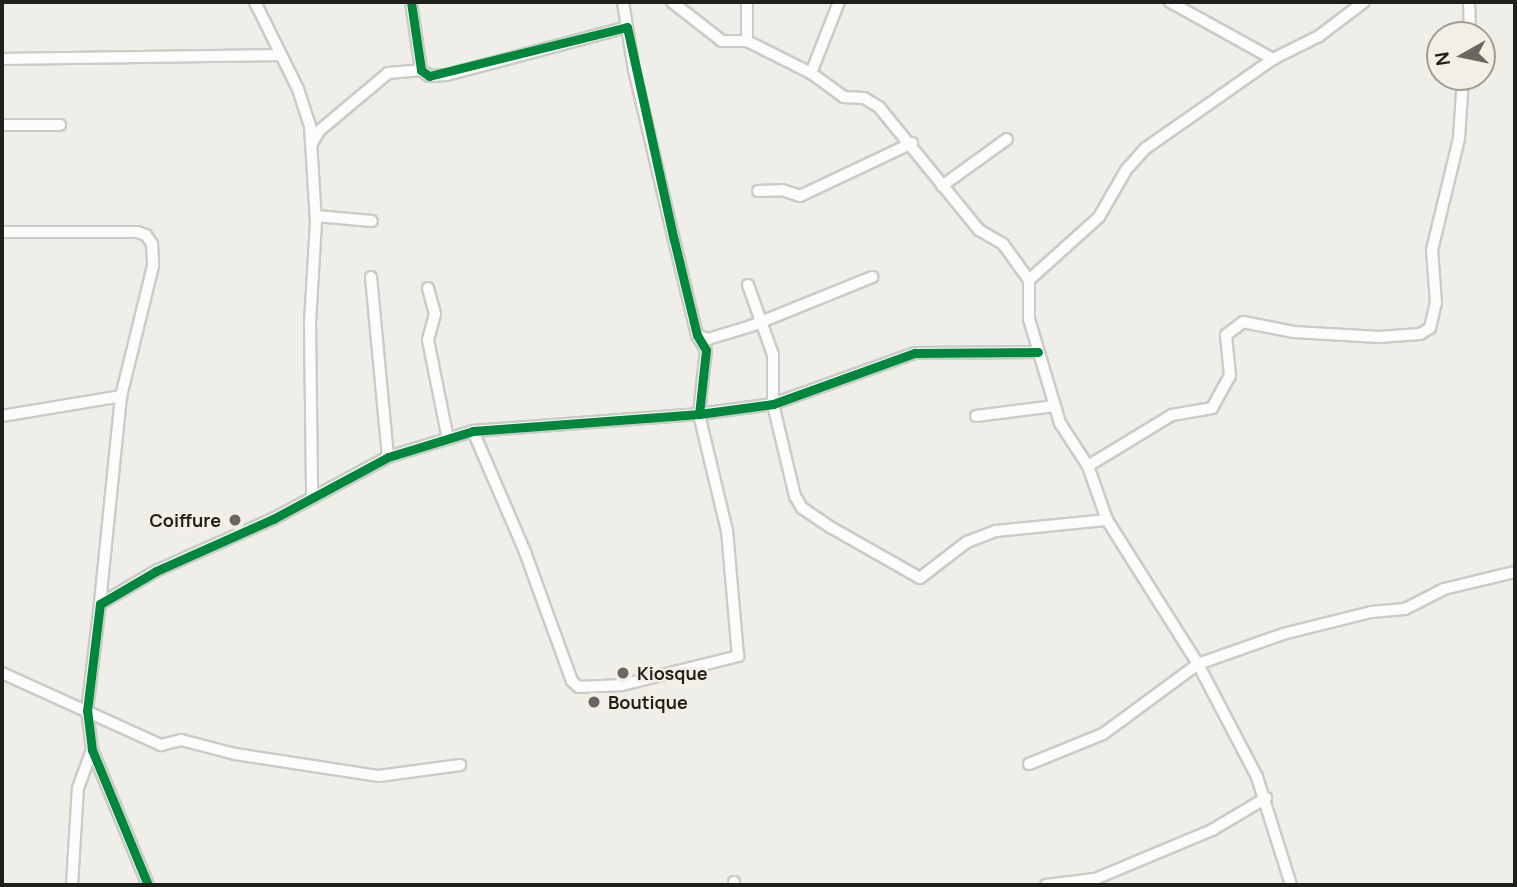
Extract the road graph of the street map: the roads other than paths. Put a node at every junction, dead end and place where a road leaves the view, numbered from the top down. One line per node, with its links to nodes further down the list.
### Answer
1 (255, 2): 14 (street)
2 (411, 2): 17 (street)
3 (623, 2): 12 (street)
4 (672, 2): 13 (street)
5 (747, 2): 13 (street)
6 (839, 2): 18 (street)
7 (1170, 2): 16 (street)
8 (1364, 2): 10 (street)
9 (1469, 2): 11 (street)
10 (1344, 5): 16 (street)
11 (1470, 21)
12 (627, 27): 17 (street); 36 (street)
13 (747, 41): 18 (street)
14 (278, 55): 15 (street); 24 (street)
15 (2, 59)
16 (1273, 59): 32 (street)
17 (421, 70): 24 (street)
18 (811, 73): 23 (street)
19 (1462, 91): 47 (street)
20 (2, 125): 21 (street)
21 (60, 125)
22 (1007, 139): 25 (street)
23 (912, 144): 25 (street); 26 (street)
24 (311, 145): 27 (street)
25 (942, 186): 32 (street)
26 (758, 191)
27 (316, 216): 28 (street); 48 (street)
28 (372, 221)
29 (2, 232): 38 (street)
30 (371, 276): 46 (street)
31 (872, 277): 35 (street)
32 (1029, 280): 37 (street)
33 (748, 285): 35 (street)
34 (428, 288): 45 (street)
35 (763, 319): 36 (street); 39 (street)
36 (697, 335): 41 (street)
37 (1038, 352): 39 (street); 40 (street)
38 (121, 396): 42 (street); 51 (street)
39 (773, 404): 41 (street); 49 (street)
40 (1054, 406): 43 (street); 47 (street)
41 (699, 414): 44 (street); 44 (street)
42 (2, 416)
43 (976, 416)
44 (473, 431): 45 (street)
45 (448, 439): 46 (street)
46 (388, 457): 48 (street)
47 (1088, 467): 49 (street)
48 (312, 498): 51 (street)
49 (1107, 520): 52 (street)
50 (1515, 572): 52 (street)
51 (100, 604): 54 (street)
52 (1198, 664): 56 (street); 58 (street)
53 (2, 673): 54 (street)
54 (87, 711): 55 (street); 57 (street)
55 (92, 750): 60 (street); 61 (street)
56 (1029, 764)
57 (460, 765)
58 (1266, 798): 59 (street); 63 (street)
59 (1096, 882): 62 (street)
60 (72, 885)
61 (148, 885)
62 (1046, 885)
63 (1291, 885)

